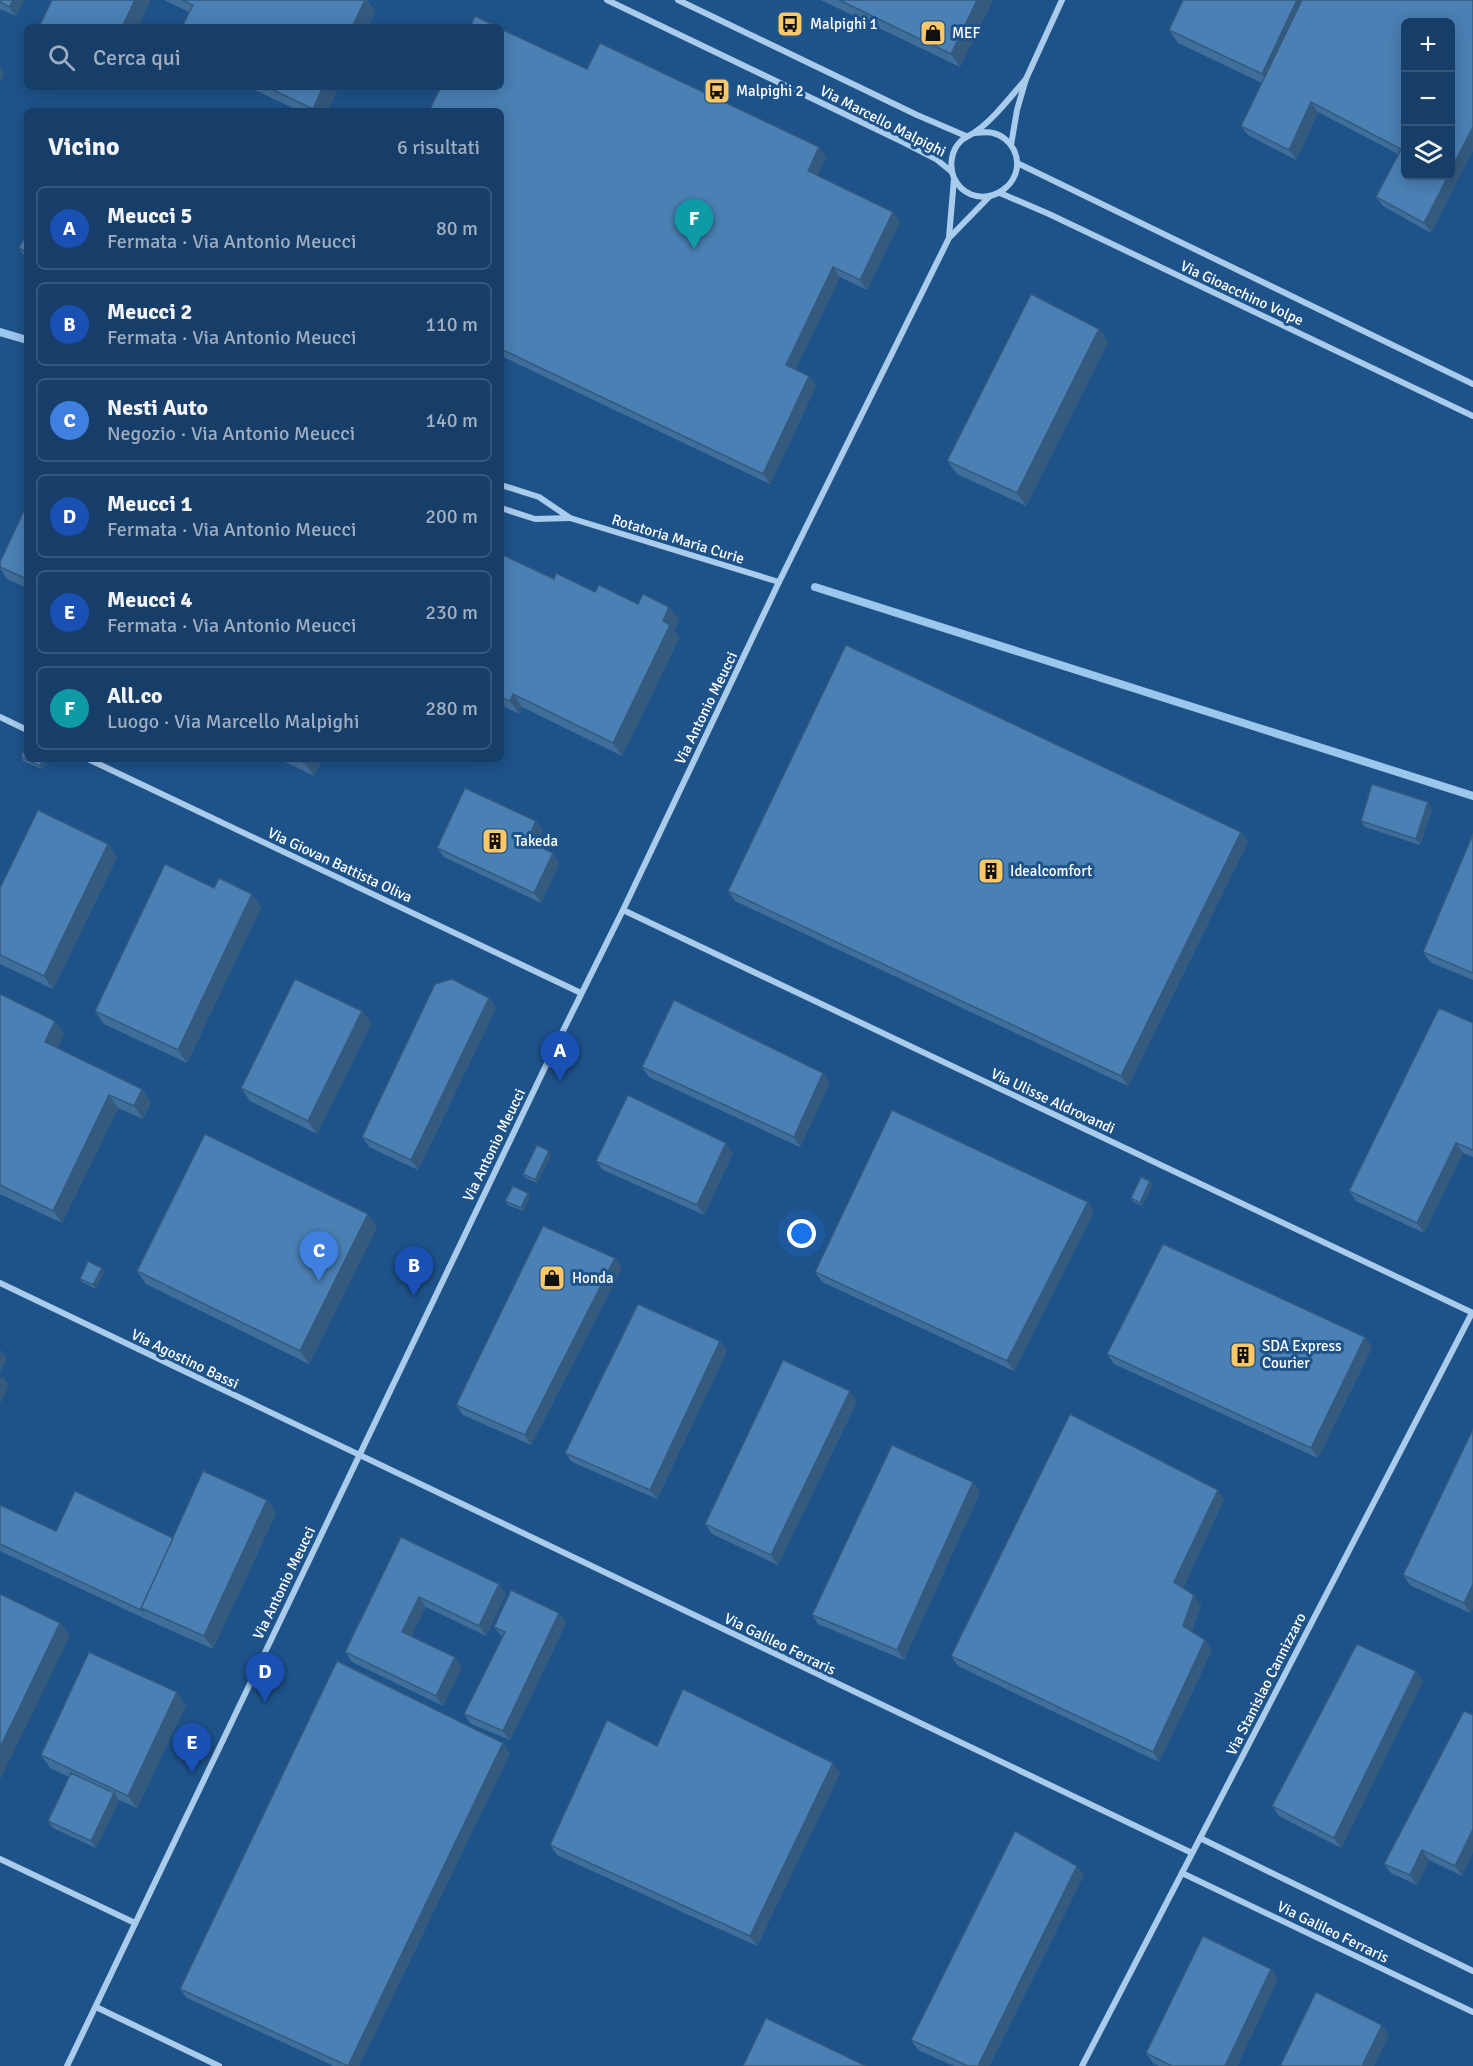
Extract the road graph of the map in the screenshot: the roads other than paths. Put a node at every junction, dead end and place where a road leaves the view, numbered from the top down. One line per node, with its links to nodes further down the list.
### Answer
1 (607, 0): 9 (street, Via Marcello Malpighi)
2 (678, 0): 6 (street, Via Marcello Malpighi)
3 (1062, 0): 4 (street)
4 (1026, 79): 5 (street); 7 (street)
5 (975, 133): 6 (street); 7 (street)
6 (966, 136): 9 (street, Via Antonio Meucci)
7 (1011, 145): 8 (street)
8 (1017, 163): 10 (street); 13 (street, Via Gioacchino Volpe)
9 (953, 175): 11 (street); 12 (street, Via Antonio Meucci)
10 (1000, 193): 11 (street, Via Antonio Meucci); 14 (street, Via Gioacchino Volpe)
11 (990, 196): 12 (street, Via Antonio Meucci)
12 (949, 238): 18 (street, Via Antonio Meucci)
13 (1473, 384)
14 (1473, 416)
15 (504, 486): 17 (street, Rotatoria Maria Curie)
16 (504, 509): 17 (street, Rotatoria Maria Curie)
17 (570, 518): 18 (street, Rotatoria Maria Curie)
18 (779, 582): 22 (street, Via Antonio Meucci)
19 (0, 717): 20 (street)
20 (24, 729)
21 (94, 762): 23 (street, Via Giovan Battista Oliva)
22 (623, 910): 23 (street, Via Antonio Meucci); 25 (street, Via Ulisse Aldrovandi)
23 (581, 993): 26 (street, Via Antonio Meucci)
24 (0, 1283): 26 (street, Via Agostino Bassi)
25 (1472, 1313): 27 (street, Via Stanislao Cannizzaro)
26 (359, 1456): 28 (street, Via Galileo Ferraris); 31 (street, Via Antonio Meucci)
27 (1200, 1838): 28 (street, Via Stanislao Cannizzaro); 32 (street, Via Galileo Ferraris)
28 (1191, 1853): 30 (street, Via Stanislao Cannizzaro)
29 (0, 1859): 31 (street)
30 (1182, 1873): 34 (street, Via Galileo Ferraris); 37 (street, Via Stanislao Cannizzaro)
31 (135, 1923): 33 (street, Via Antonio Meucci)
32 (1473, 1971)
33 (96, 2007): 35 (street, Via Antonio Meucci); 36 (street)
34 (1473, 2013)
35 (67, 2066)
36 (219, 2066)
37 (1082, 2066)

